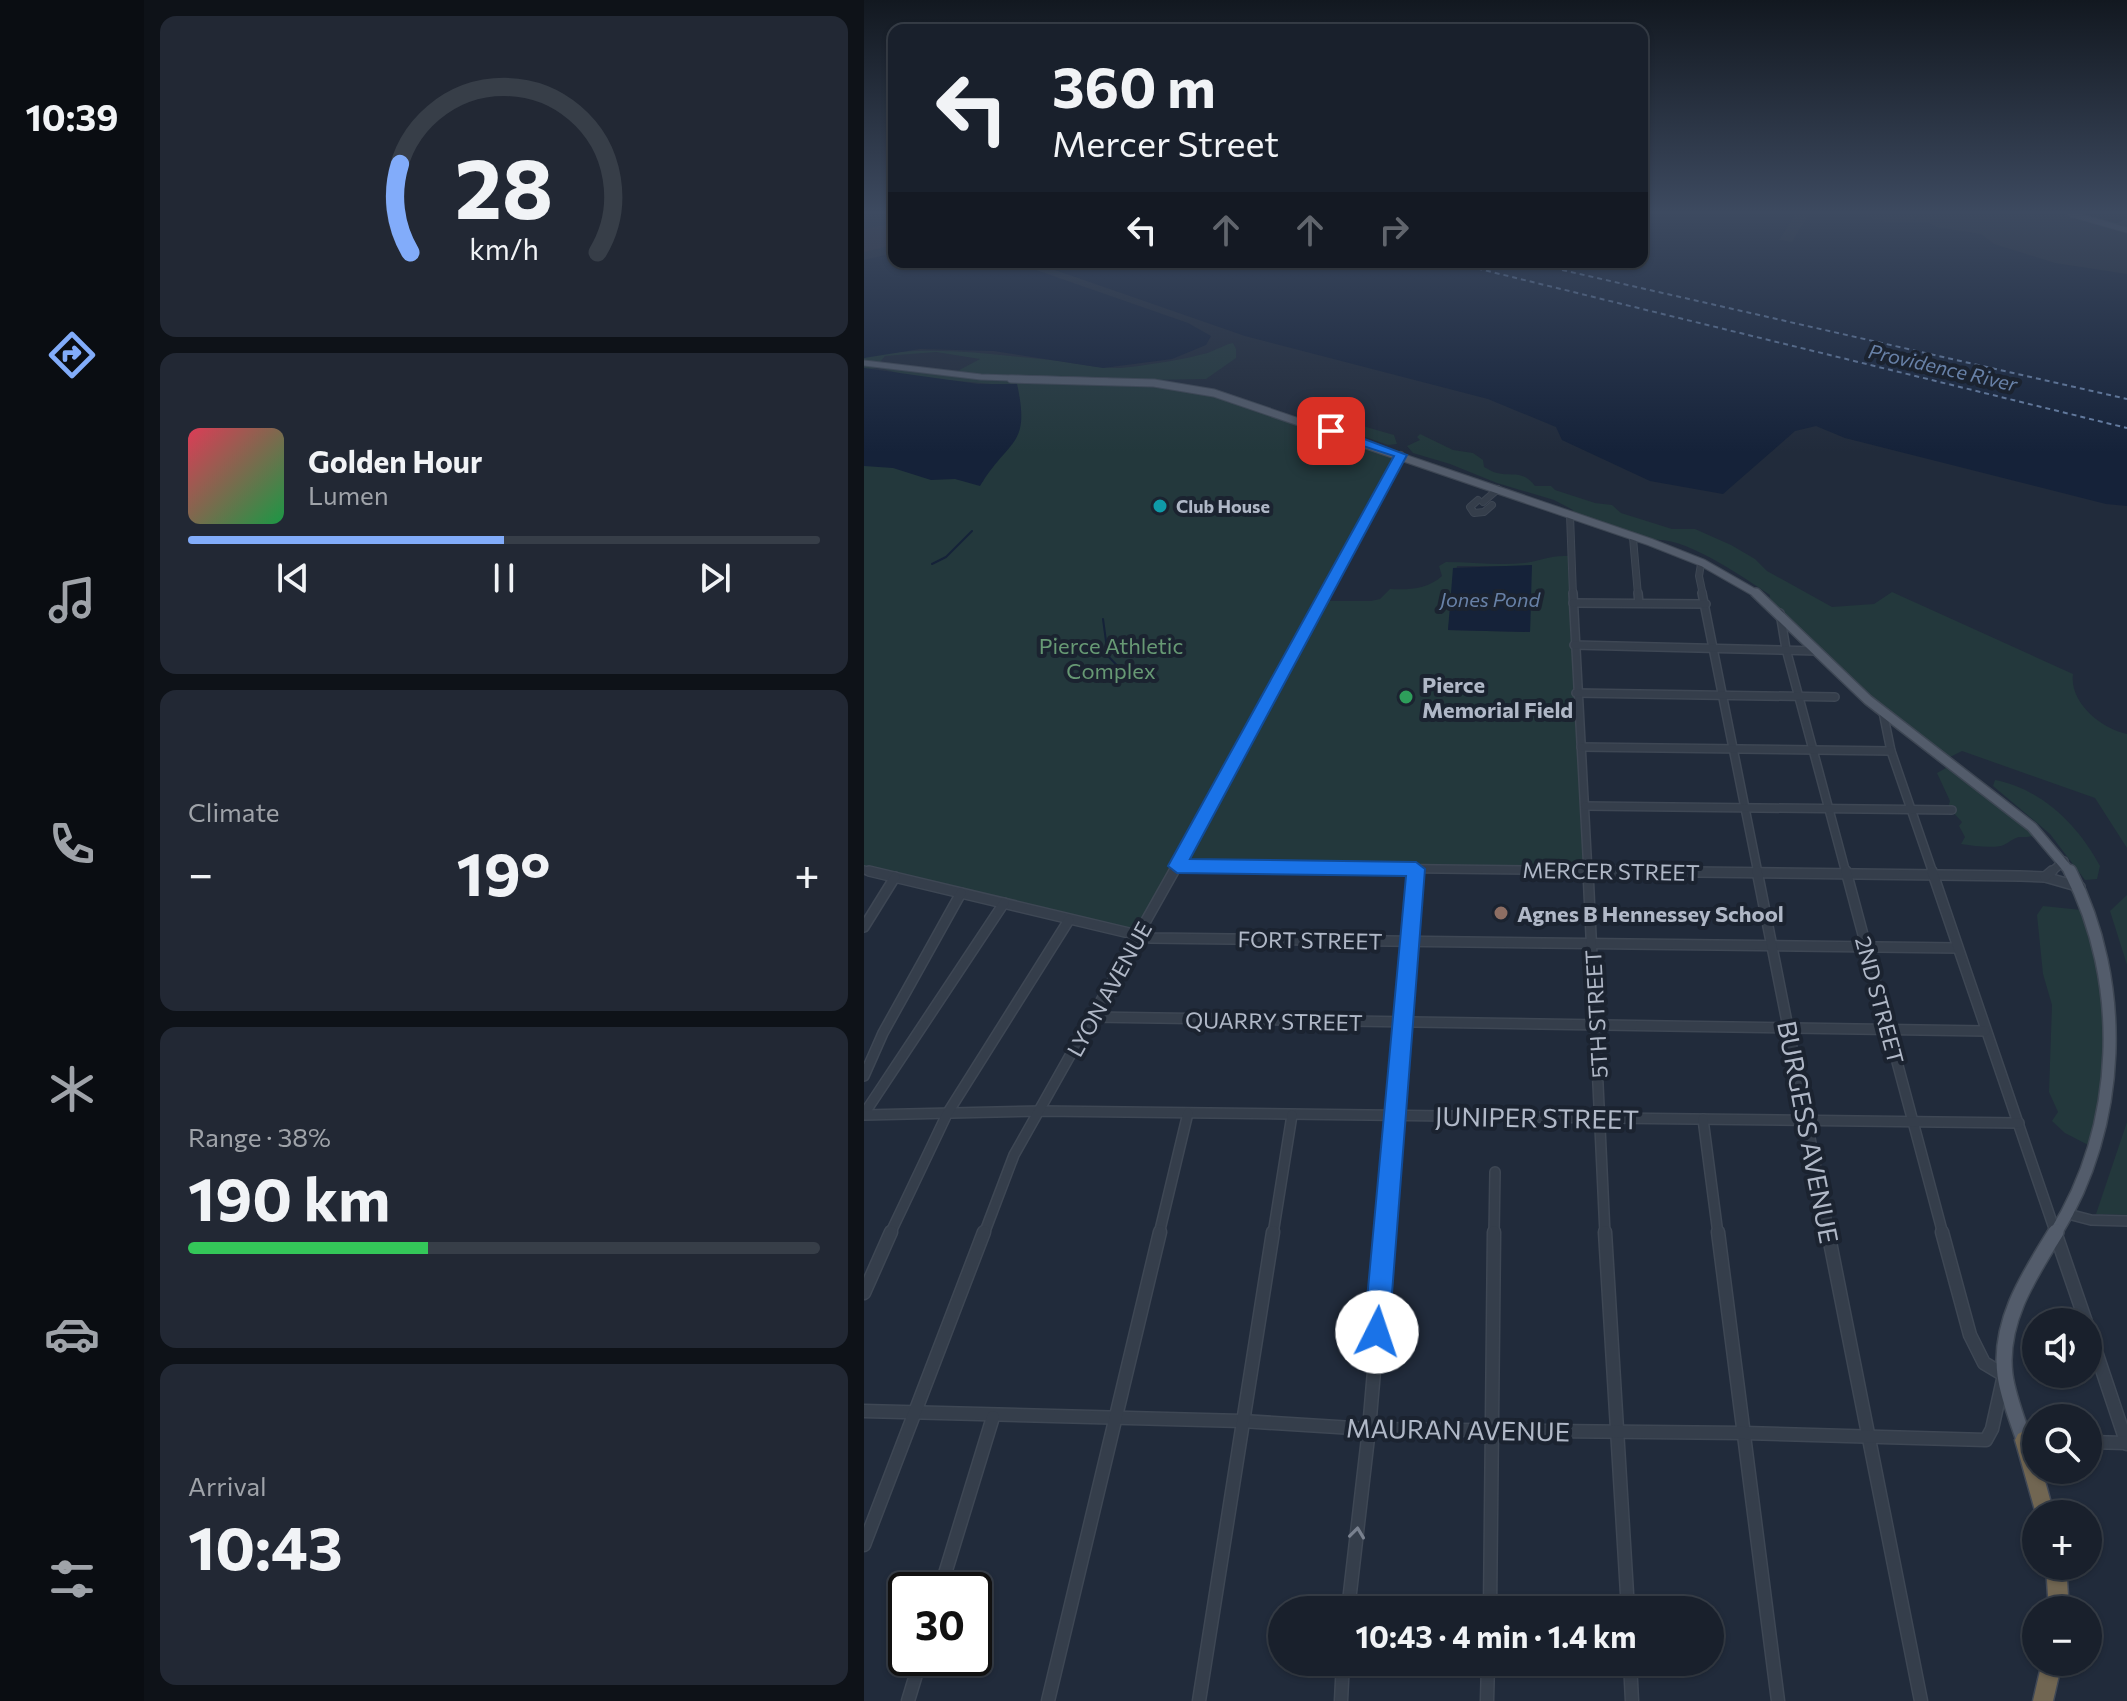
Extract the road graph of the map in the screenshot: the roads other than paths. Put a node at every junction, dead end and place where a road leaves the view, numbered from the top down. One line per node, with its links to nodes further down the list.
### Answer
1 (864, 363): 2 (main road)
2 (1401, 455): 3 (main road); 31 (street, LYON AVENUE)
3 (1500, 490): 4 (street); 5 (main road)
4 (1485, 503)
5 (1570, 515): 6 (main road); 8 (street, 5TH STREET)
6 (1633, 538): 7 (main road); 9 (street)
7 (1701, 564): 10 (street, BURGESS AVENUE); 11 (main road)
8 (1573, 603): 9 (street); 12 (street, 5TH STREET)
9 (1639, 603): 10 (street)
10 (1706, 604): 13 (street, BURGESS AVENUE)
11 (1780, 612): 14 (street, 2ND STREET); 15 (main road)
12 (1574, 645): 13 (street); 16 (street, 5TH STREET)
13 (1713, 648): 14 (street); 17 (street, BURGESS AVENUE)
14 (1786, 649): 15 (street); 18 (street, 2ND STREET)
15 (1817, 651): 20 (main road)
16 (1576, 693): 17 (street); 21 (street, 5TH STREET)
17 (1723, 696): 18 (street); 22 (street, BURGESS AVENUE)
18 (1799, 697): 19 (street); 23 (street, 2ND STREET)
19 (1835, 697)
20 (1883, 712): 24 (street); 30 (main road)
21 (1581, 747): 22 (street); 25 (street, 5TH STREET)
22 (1734, 749): 23 (street); 26 (street, BURGESS AVENUE)
23 (1813, 750): 24 (street); 27 (street, 2ND STREET)
24 (1891, 751): 28 (street)
25 (1585, 806): 26 (street); 34 (street, 5TH STREET)
26 (1744, 807): 27 (street); 35 (street, BURGESS AVENUE)
27 (1829, 809): 28 (street); 36 (street, 2ND STREET)
28 (1911, 809): 29 (street); 37 (street)
29 (1952, 810)
30 (2064, 861): 39 (street); 40 (main road)
31 (1177, 866): 32 (street, MERCER STREET); 45 (street, LYON AVENUE)
32 (1416, 869): 34 (street, MERCER STREET); 46 (street)
33 (864, 870): 38 (street, FORT STREET)
34 (1587, 872): 35 (street, MERCER STREET); 47 (street, 5TH STREET)
35 (1759, 873): 36 (street, MERCER STREET); 48 (street, BURGESS AVENUE)
36 (1846, 874): 37 (street, MERCER STREET); 49 (street, 2ND STREET)
37 (1934, 875): 39 (street, MERCER STREET); 50 (street)
38 (895, 877): 41 (street, FORT STREET); 44 (street)
39 (2045, 877): 40 (street, MERCER STREET)
40 (2081, 888): 70 (main road)
41 (961, 893): 42 (street, FORT STREET); 57 (street)
42 (1004, 903): 43 (street, FORT STREET); 61 (street)
43 (1069, 920): 45 (street, FORT STREET); 60 (street)
44 (864, 927)
45 (1138, 937): 46 (street, FORT STREET); 51 (street, LYON AVENUE)
46 (1409, 941): 47 (street, FORT STREET); 52 (street)
47 (1593, 943): 48 (street, FORT STREET); 53 (street, 5TH STREET)
48 (1773, 945): 49 (street, FORT STREET); 54 (street, BURGESS AVENUE)
49 (1865, 947): 50 (street, FORT STREET); 55 (street, 2ND STREET)
50 (1957, 948): 56 (street)
51 (1092, 1017): 52 (street, QUARRY STREET); 58 (street, LYON AVENUE)
52 (1402, 1023): 53 (street, QUARRY STREET); 63 (street)
53 (1596, 1026): 54 (street, QUARRY STREET); 65 (street, 5TH STREET)
54 (1788, 1028): 55 (street, QUARRY STREET); 66 (street, BURGESS AVENUE)
55 (1887, 1029): 56 (street, QUARRY STREET); 68 (street, 2ND STREET)
56 (1985, 1031): 67 (street)
57 (864, 1076)
58 (1042, 1111): 59 (street, JUNIPER STREET); 60 (street, JUNIPER STREET); 78 (street, LYON AVENUE)
59 (1188, 1113): 62 (street, JUNIPER STREET); 80 (street)
60 (947, 1114): 61 (street, JUNIPER STREET); 73 (street)
61 (864, 1115)
62 (1292, 1115): 63 (street, JUNIPER STREET); 82 (street)
63 (1394, 1115): 65 (street, JUNIPER STREET); 83 (street)
64 (1703, 1119): 65 (street, JUNIPER STREET); 66 (street, JUNIPER STREET); 86 (street)
65 (1601, 1120): 85 (street, 5TH STREET)
66 (1809, 1123): 68 (street, JUNIPER STREET); 87 (street, BURGESS AVENUE)
67 (2019, 1123): 68 (street, JUNIPER STREET); 72 (street)
68 (1915, 1124): 76 (street, 2ND STREET)
69 (1495, 1172): 84 (street)
70 (2068, 1214): 71 (street); 72 (main road)
71 (2127, 1221)
72 (2055, 1232): 74 (street); 76 (main road)
73 (864, 1293)
74 (2081, 1308)
75 (2102, 1370): 89 (street)
76 (2004, 1375): 81 (main road); 87 (street, MAURAN AVENUE)
77 (864, 1411): 78 (street, MAURAN AVENUE)
78 (916, 1411): 79 (street, MAURAN AVENUE); 90 (street, LYON AVENUE)
79 (993, 1417): 80 (street, MAURAN AVENUE); 91 (street)
80 (1115, 1418): 82 (street, MAURAN AVENUE); 101 (street)
81 (2022, 1420)
82 (1242, 1421): 83 (street, MAURAN AVENUE); 102 (street)
83 (1369, 1429): 84 (street, MAURAN AVENUE); 92 (street, one-way to 83)
84 (1494, 1429): 85 (street, MAURAN AVENUE); 93 (street)
85 (1619, 1431): 86 (street, MAURAN AVENUE); 94 (street, 5TH STREET)
86 (1745, 1433): 87 (street, MAURAN AVENUE); 106 (street)
87 (1867, 1436): 107 (street, BURGESS AVENUE)
88 (2102, 1443): 89 (street)
89 (2127, 1444)
90 (864, 1545)
91 (946, 1572)
92 (1350, 1596)
93 (1490, 1596)
94 (1627, 1596)
95 (916, 1676): 100 (street)
96 (1342, 1676): 103 (street)
97 (1488, 1676): 104 (street)
98 (1631, 1676): 105 (street)
99 (2049, 1676): 108 (highway)
100 (908, 1701)
101 (1048, 1701)
102 (1199, 1701)
103 (1341, 1701)
104 (1487, 1701)
105 (1632, 1701)
106 (1778, 1701)
107 (1921, 1701)
108 (2043, 1701)

